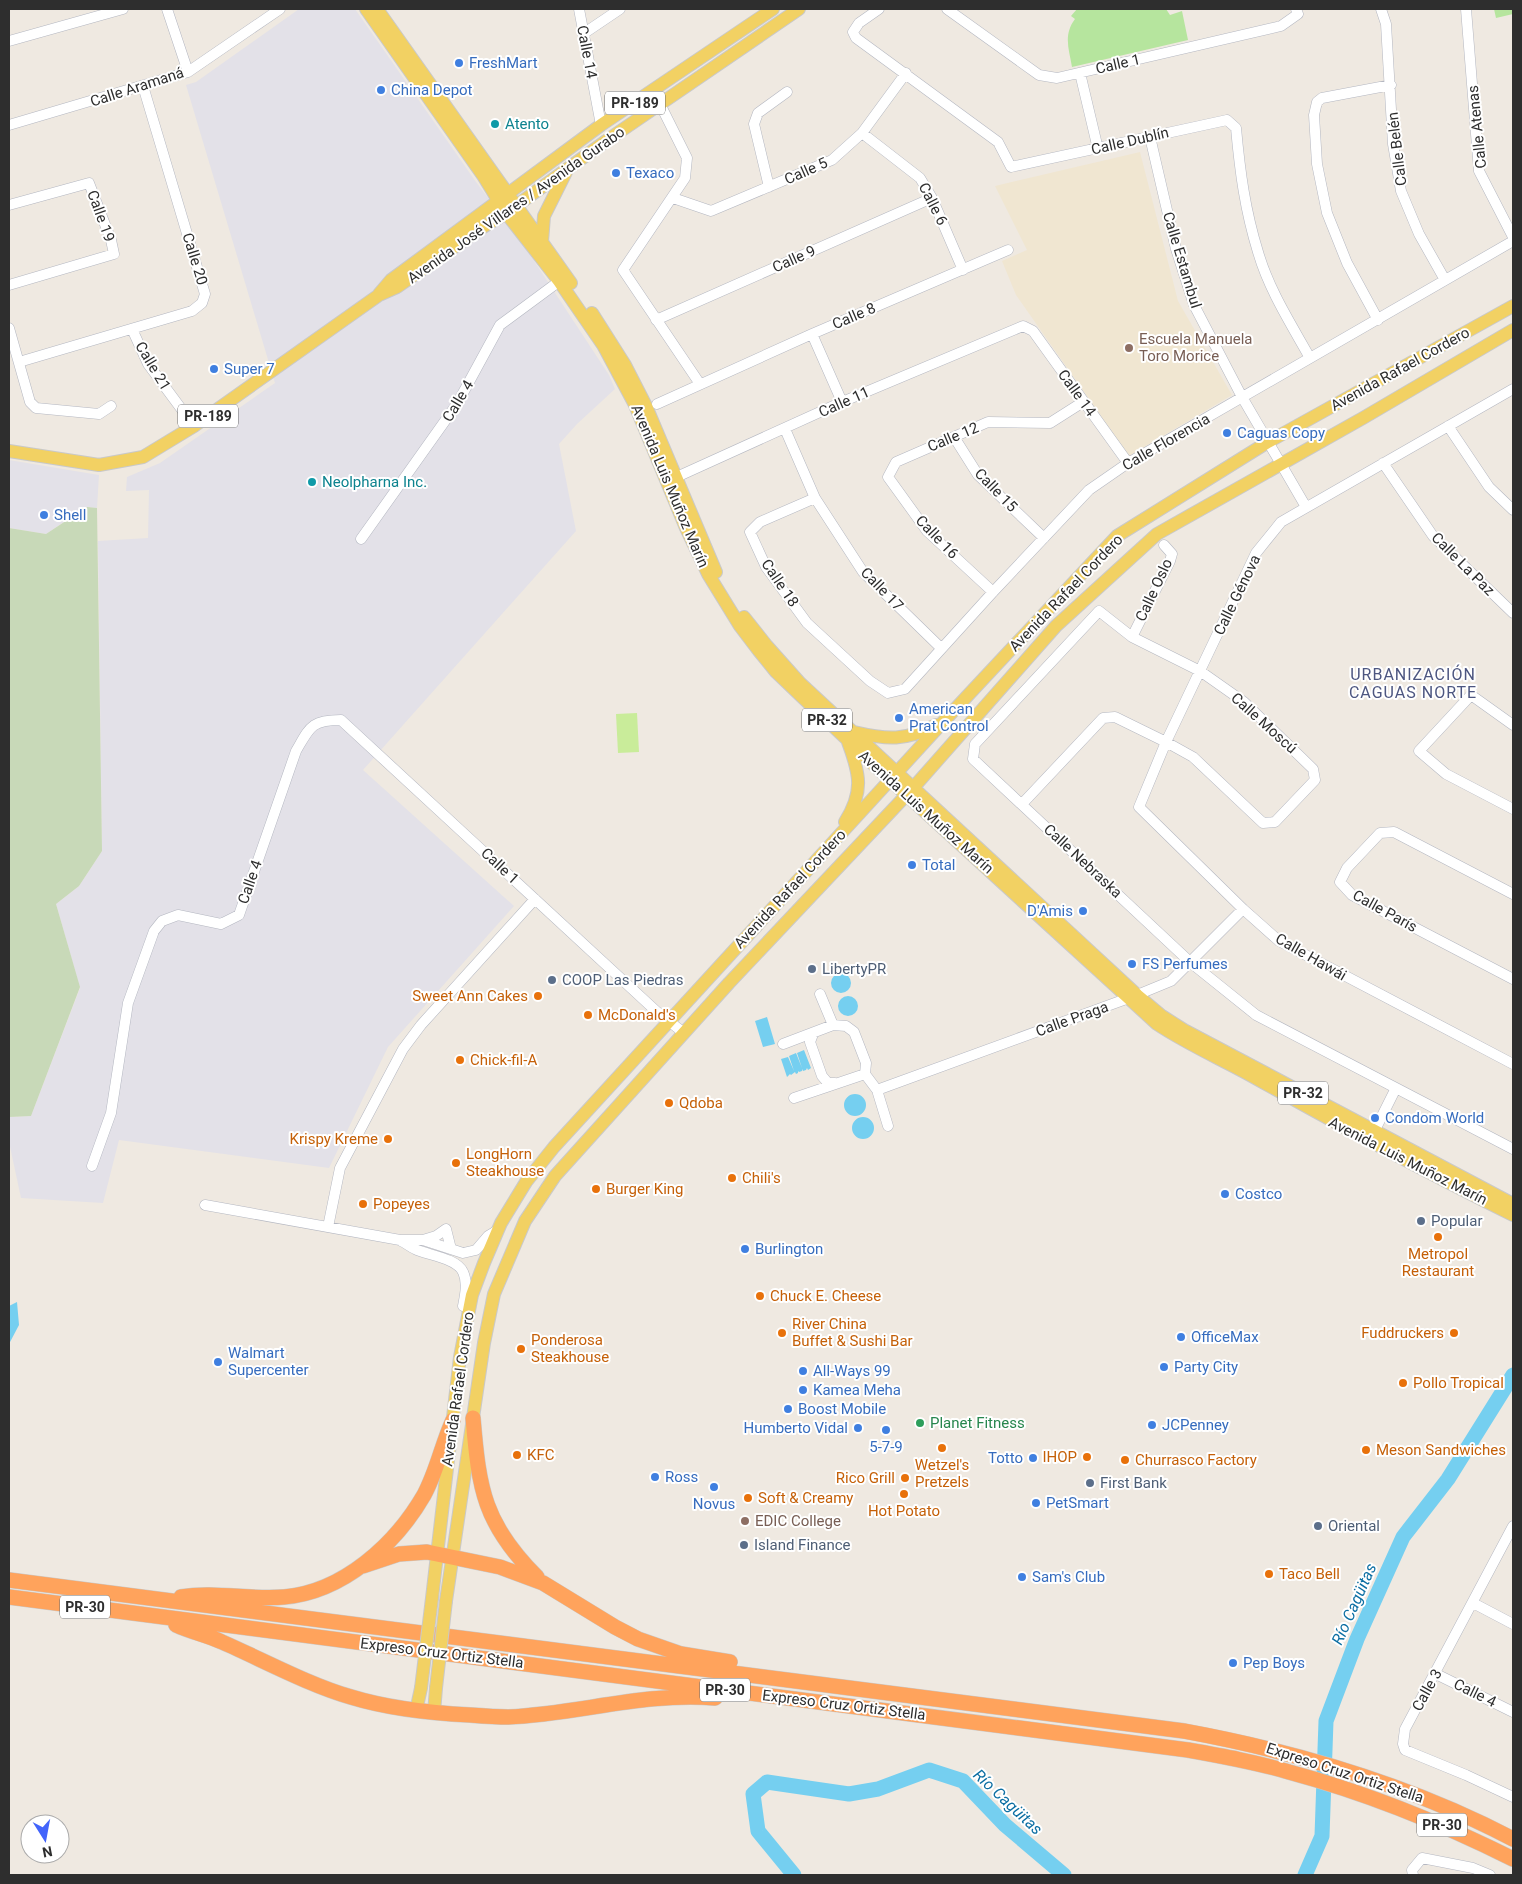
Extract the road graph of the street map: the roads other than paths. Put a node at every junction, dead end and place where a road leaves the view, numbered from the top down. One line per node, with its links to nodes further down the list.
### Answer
1 (123, 9): 17 (street)
2 (167, 9): 18 (street)
3 (280, 9): 15 (street, Calle Aramaná)
4 (366, 9): 32 (main road, Avenida Luis Muñoz Marín / PR-32)
5 (377, 9): 32 (main road, Avenida Luis Muñoz Marín / PR-32)
6 (579, 9): 16 (street, Calle 14)
7 (620, 9): 16 (street)
8 (773, 9): 26 (main road, Avenida José Villares / Avenida Gurabo / PR-189)
9 (799, 9): 24 (main road, Avenida José Villares / Avenida Gurabo / PR-189)
10 (879, 9): 19 (street, Calle Dublín)
11 (947, 9): 20 (street, Calle 1)
12 (1296, 9): 20 (street, Calle 1)
13 (1381, 9): 21 (street, Calle Belén)
14 (1466, 9): 41 (street, Calle Atenas)
15 (266, 13): 18 (street, Calle Aramaná)
16 (583, 34): 26 (street, Calle 14)
17 (9, 41)
18 (188, 72): 22 (street, Calle Aramaná)
19 (906, 73): 27 (street, Calle 5); 29 (street, Calle Dublín)
20 (1080, 73): 29 (street)
21 (1391, 84): 47 (street, Calle Belén); 51 (street)
22 (143, 86): 25 (street, Calle Aramaná); 54 (street, Calle 20)
23 (787, 92): 33 (street)
24 (660, 104): 30 (main road, Avenida José Villares / Avenida Gurabo / PR-189); 35 (street)
25 (9, 125)
26 (601, 125): 31 (main road, Avenida José Villares / Avenida Gurabo / PR-189)
27 (862, 133): 33 (street, Calle 5); 36 (street, Calle 6)
28 (1150, 137): 29 (street, Calle Dublín); 57 (street, Calle Dublín); 61 (street, Calle Estambul)
29 (1098, 149)
30 (568, 169): 38 (main road, Avenida José Villares / Avenida Gurabo / PR-189); 43 (main road)
31 (538, 172): 32 (main road); 34 (main road, Avenida José Villares / Avenida Gurabo / PR-189)
32 (489, 177): 34 (main road, Avenida Luis Muñoz Marín / PR-32); 39 (main road)
33 (769, 188): 35 (street, Calle 5)
34 (503, 197): 38 (main road, Avenida Luis Muñoz Marín / PR-32); 39 (main road, Avenida José Villares / Avenida Gurabo / PR-189)
35 (673, 198): 50 (street)
36 (932, 198): 45 (street, Calle 6); 50 (street, Calle 9)
37 (9, 205): 48 (street, Calle 19)
38 (511, 209): 39 (main road, Avenida José Villares / Avenida Gurabo / PR-189); 40 (main road, Avenida Luis Muñoz Marín / PR-32); 43 (main road, Avenida Luis Muñoz Marín / PR-32)
39 (474, 226): 40 (main road); 66 (main road, Avenida José Villares / Avenida Gurabo / PR-189)
40 (522, 232): 46 (main road, Avenida Luis Muñoz Marín / PR-32)
41 (1513, 237)
42 (1513, 241): 47 (street, Calle Florencia)
43 (542, 242): 46 (main road, Avenida Luis Muñoz Marín / PR-32)
44 (1008, 250): 45 (street, Calle 8)
45 (963, 270): 56 (street, Calle 8)
46 (563, 279): 76 (main road, Avenida Luis Muñoz Marín / PR-32); 81 (street, Calle 4)
47 (1445, 280): 51 (street, Calle Florencia)
48 (9, 285)
49 (1513, 306): 70 (main road, Avenida Rafael Cordero)
50 (656, 320): 59 (street)
51 (1378, 320): 57 (street, Calle Florencia)
52 (1023, 326): 62 (street, Calle 11); 63 (street, Calle 14)
53 (9, 328): 58 (street)
54 (132, 330): 58 (street, Calle 20); 66 (street, Calle 21)
55 (1513, 330): 74 (main road, Avenida Rafael Cordero)
56 (812, 334): 59 (street, Calle 8); 62 (street)
57 (1310, 358): 61 (street, Calle Florencia)
58 (19, 362): 65 (street)
59 (700, 384): 64 (street, Calle 8)
60 (1513, 390): 67 (street, Calle Génova)
61 (1242, 397): 70 (street, Calle Estambul); 72 (street, Calle Florencia)
62 (842, 402): 68 (street, Calle 11)
63 (1084, 402): 69 (street, Calle 12); 72 (street, Calle 14)
64 (657, 404)
65 (111, 406)
66 (194, 426): 71 (main road, Avenida José Villares / Avenida Gurabo / PR-189)
67 (1448, 426): 73 (street, Calle Génova); 79 (street)
68 (785, 429): 76 (street, Calle 11); 77 (street, Calle 17)
69 (954, 437): 75 (street, Calle 12); 80 (street, Calle 15)
70 (1268, 442): 74 (street, Calle Estambul); 89 (main road, Avenida Rafael Cordero)
71 (9, 451)
72 (1128, 463): 80 (street, Calle Florencia)
73 (1383, 463): 78 (street, Calle Génova); 84 (street, Calle La Paz)
74 (1281, 465): 78 (street, Calle Estambul); 95 (main road, Avenida Rafael Cordero)
75 (888, 477): 83 (street, Calle 16)
76 (671, 479): 92 (main road, Avenida Luis Muñoz Marín / PR-32)
77 (815, 498): 86 (street, Calle 17); 88 (street, Calle 18)
78 (1306, 508): 87 (street, Calle Génova)
79 (1513, 510)
80 (1044, 538): 83 (street, Calle Florencia)
81 (361, 539)
82 (1164, 545): 85 (street, Calle Oslo)
83 (993, 592): 86 (street, Calle Florencia)
84 (1513, 613)
85 (1132, 637): 87 (street, Calle Moscú); 96 (street, Calle Nebraska)
86 (941, 648): 88 (street, Calle Florencia)
87 (1200, 671): 93 (street, Calle Génova); 93 (street, Calle Moscú)
88 (870, 681)
89 (943, 722): 92 (main road); 94 (main road, Avenida Rafael Cordero)
90 (1513, 725): 98 (street)
91 (309, 728): 101 (street, Calle 1); 121 (street, Calle 4)
92 (849, 735): 94 (main road, Avenida Luis Muñoz Marín / PR-32); 99 (main road)
93 (1166, 742): 96 (street); 97 (street, Calle Génova)
94 (893, 777): 95 (main road, Avenida Luis Muñoz Marín / PR-32); 99 (main road, Avenida Rafael Cordero)
95 (909, 791): 106 (main road, Avenida Luis Muñoz Marín / PR-32); 109 (main road, Avenida Rafael Cordero)
96 (1022, 804): 103 (street, Calle Nebraska)
97 (1139, 807): 102 (street, Calle Hawái)
98 (1513, 809)
99 (828, 849): 107 (main road, Avenida Rafael Cordero)
100 (1513, 894): 104 (street, Calle París)
101 (535, 899): 107 (street, Calle 1); 125 (street)
102 (1243, 909): 103 (street, Calle Praga); 112 (street, Calle Hawái)
103 (1190, 962): 106 (street, Calle Praga); 115 (street, Calle Nebraska)
104 (1513, 979)
105 (820, 994): 108 (street)
106 (1133, 997): 116 (street, Calle Praga); 119 (main road, Avenida Luis Muñoz Marín / PR-32)
107 (668, 1021): 109 (street, Calle 1); 126 (main road, Avenida Rafael Cordero)
108 (834, 1025): 110 (street); 113 (street)
109 (684, 1033): 131 (main road, Avenida Rafael Cordero)
110 (813, 1034): 111 (street); 114 (street)
111 (783, 1044)
112 (1513, 1064)
113 (865, 1074): 114 (street); 116 (street)
114 (835, 1083): 117 (street)
115 (1396, 1088): 119 (street); 120 (street, Calle Nebraska)
116 (876, 1090): 118 (street)
117 (794, 1098)
118 (888, 1126)
119 (1372, 1137): 122 (main road, Avenida Luis Muñoz Marín / PR-32); 124 (main road, Avenida Luis Muñoz Marín / PR-32)
120 (1513, 1149)
121 (92, 1166)
122 (1513, 1204)
123 (205, 1205): 125 (street)
124 (1513, 1215)
125 (328, 1227): 127 (street)
126 (498, 1230): 129 (street); 130 (main road, Avenida Rafael Cordero)
127 (400, 1240): 128 (street); 130 (street)
128 (423, 1240): 129 (street); 129 (street)
129 (451, 1249)
130 (466, 1321): 132 (main road, Avenida Rafael Cordero)
131 (473, 1418): 135 (main road, Avenida Rafael Cordero); 138 (highway)
132 (453, 1420): 134 (main road, Avenida Rafael Cordero); 136 (highway)
133 (1513, 1529): 141 (street, Calle 3)
134 (437, 1553): 135 (highway); 136 (highway); 147 (main road, Avenida Rafael Cordero, bridge)
135 (454, 1556): 138 (highway); 149 (main road, Avenida Rafael Cordero, bridge)
136 (363, 1566): 140 (highway)
137 (9, 1580): 140 (highway, Expreso Cruz Ortiz Stella / PR-30)
138 (543, 1583): 145 (highway)
139 (9, 1597): 142 (highway, Expreso Cruz Ortiz Stella / PR-30)
140 (163, 1600): 145 (highway, Expreso Cruz Ortiz Stella / PR-30)
141 (1473, 1603): 143 (street); 144 (street, Calle 3)
142 (161, 1617): 146 (highway, Expreso Cruz Ortiz Stella / PR-30); 147 (highway)
143 (1513, 1624)
144 (1436, 1674): 148 (street, Calle 4); 150 (street, Calle 3)
145 (781, 1679): 151 (highway, Expreso Cruz Ortiz Stella / PR-30)
146 (776, 1696): 149 (highway); 152 (highway, Expreso Cruz Ortiz Stella / PR-30)
147 (416, 1711): 149 (highway)
148 (1513, 1712)
149 (434, 1713)
150 (1513, 1797)
151 (1513, 1839)
152 (1513, 1859)
153 (1413, 1875): 154 (street)
154 (1490, 1875)

